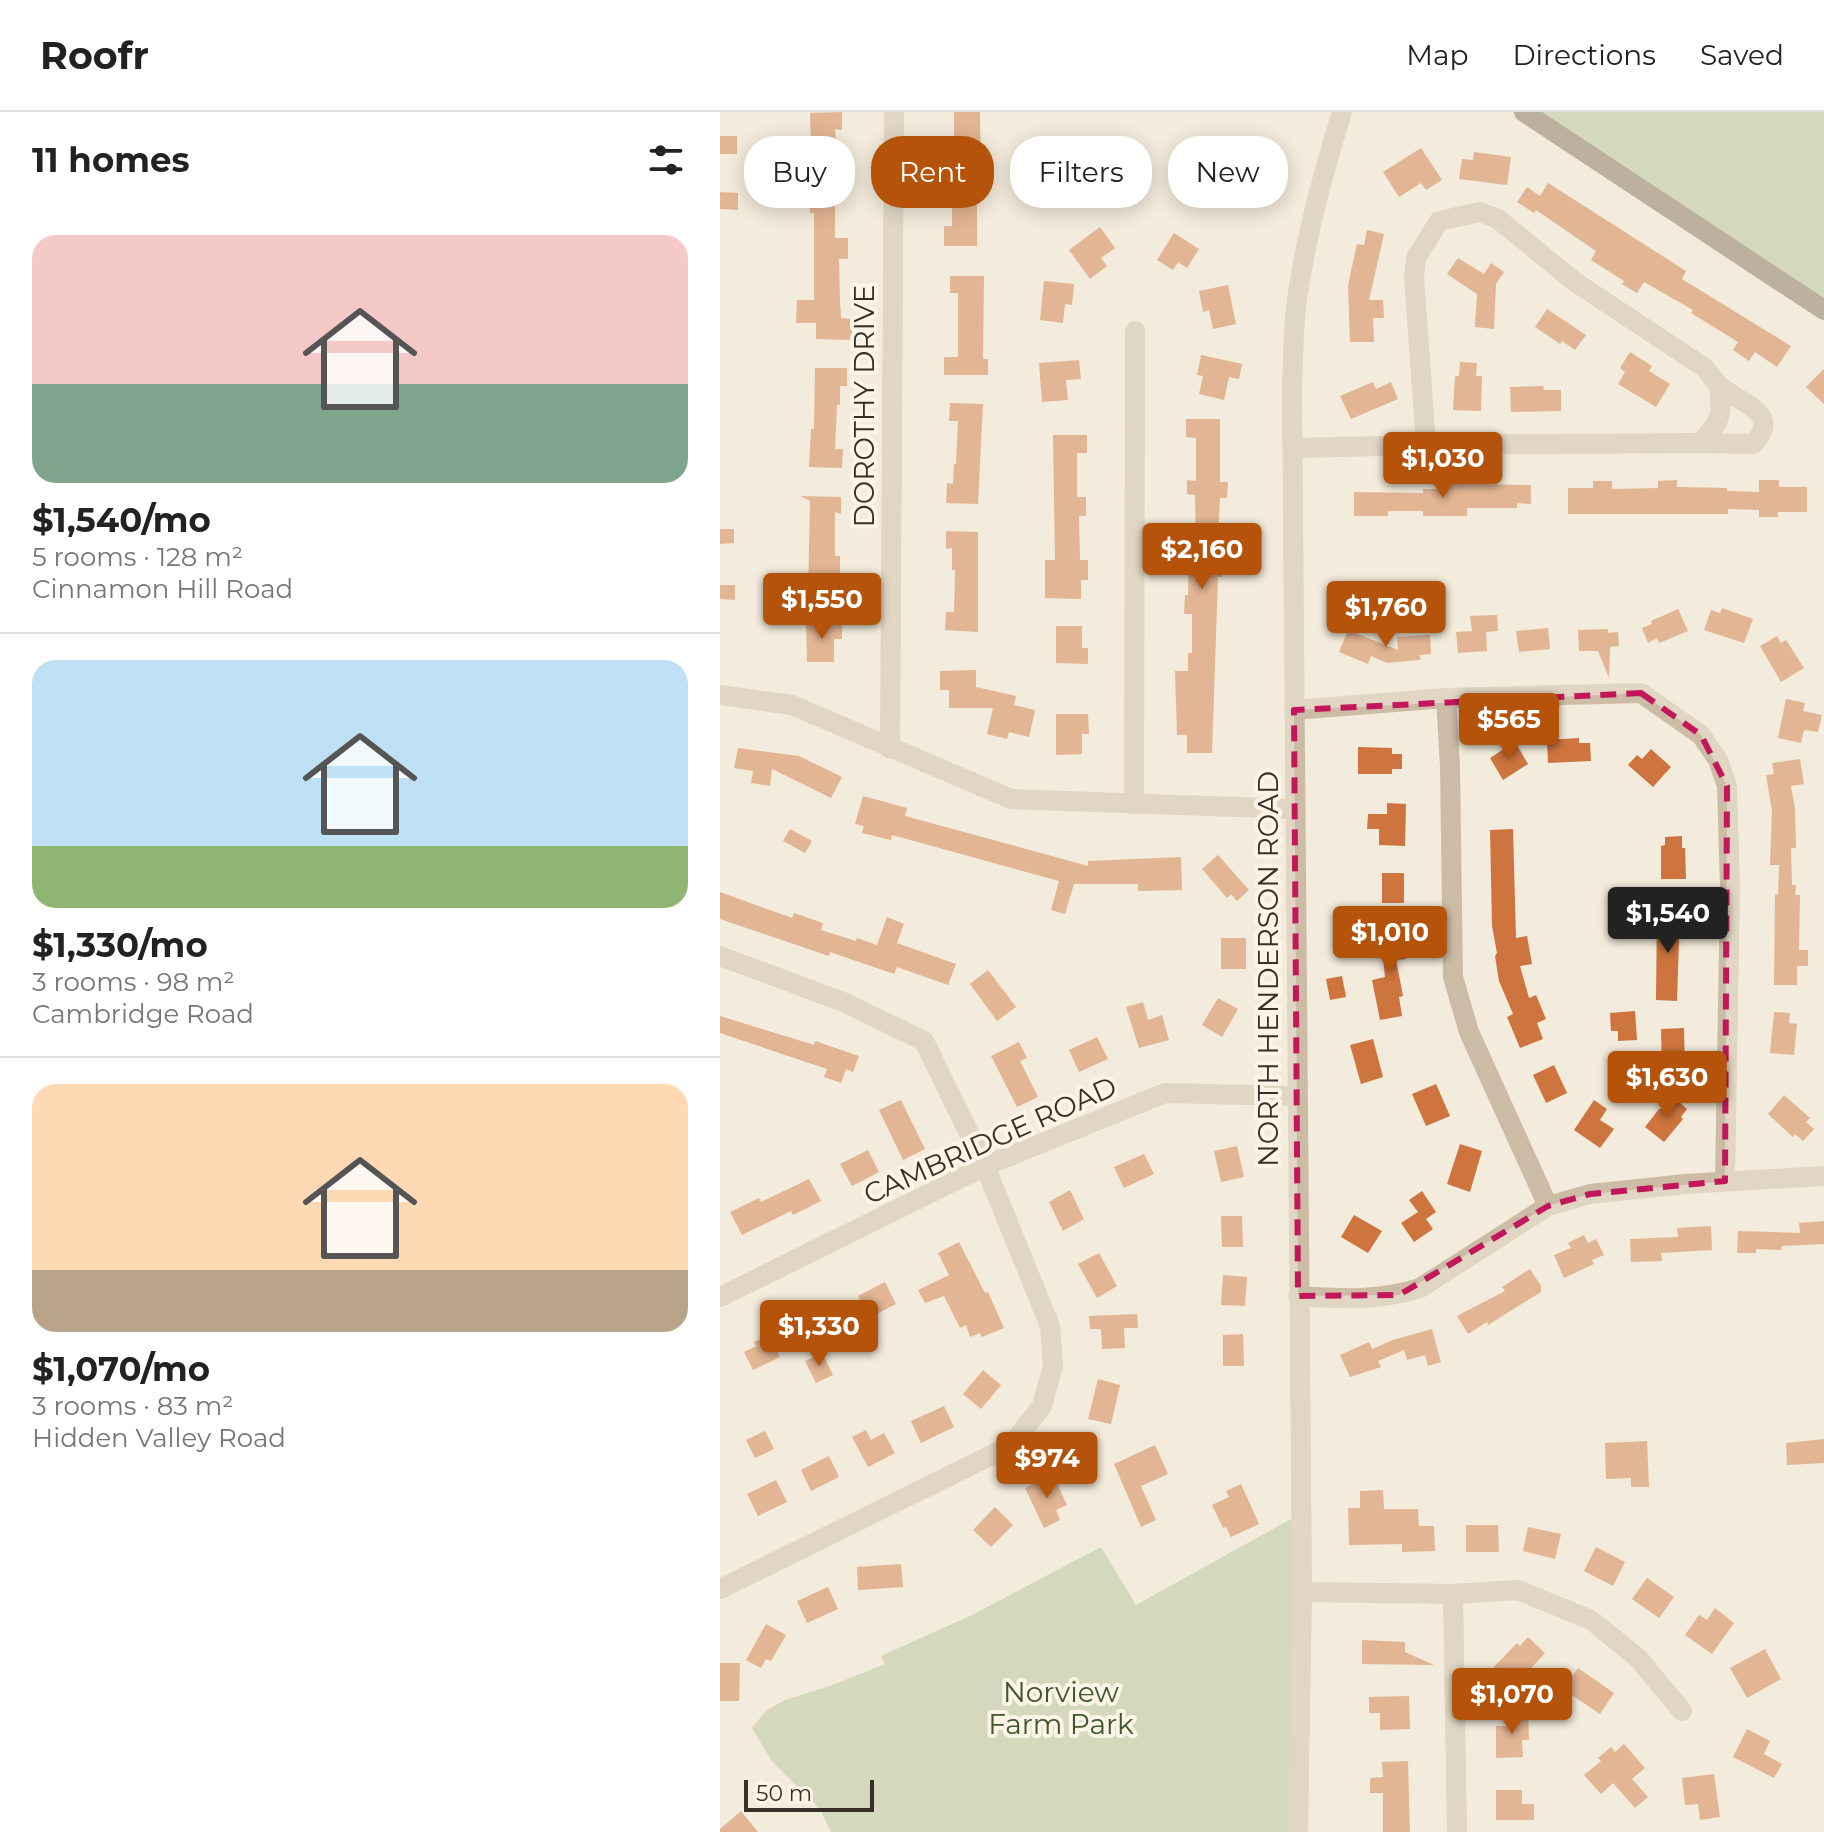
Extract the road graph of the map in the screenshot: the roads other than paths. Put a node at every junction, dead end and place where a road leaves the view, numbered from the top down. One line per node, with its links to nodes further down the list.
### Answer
1 (894, 112): 13 (street, DOROTHY DRIVE)
2 (1342, 112): 9 (street, NORTH HENDERSON ROAD)
3 (1524, 112): 4 (main road)
4 (1824, 310)
5 (1135, 331): 14 (street)
6 (1719, 386): 7 (street); 7 (street); 8 (street)
7 (1699, 443): 8 (street)
8 (1426, 445): 9 (street)
9 (1293, 448): 12 (street, NORTH HENDERSON ROAD)
10 (720, 695): 13 (street)
11 (1446, 698): 12 (street); 20 (street); 21 (street)
12 (1294, 710): 15 (street, NORTH HENDERSON ROAD)
13 (890, 749): 14 (street)
14 (1134, 804): 15 (street)
15 (1295, 809): 17 (street, NORTH HENDERSON ROAD)
16 (720, 956): 18 (street)
17 (1296, 1096): 18 (street, CAMBRIDGE ROAD); 22 (street, NORTH HENDERSON ROAD)
18 (985, 1166): 23 (street, CAMBRIDGE ROAD); 24 (street)
19 (1824, 1176): 20 (street)
20 (1725, 1181): 21 (street)
21 (1548, 1206): 22 (street)
22 (1298, 1296): 25 (street, NORTH HENDERSON ROAD)
23 (720, 1297)
24 (720, 1589)
25 (1302, 1592): 26 (street); 28 (street, NORTH HENDERSON ROAD)
26 (1453, 1594): 27 (street); 29 (street)
27 (1682, 1711)
28 (1298, 1832)
29 (1457, 1832)

